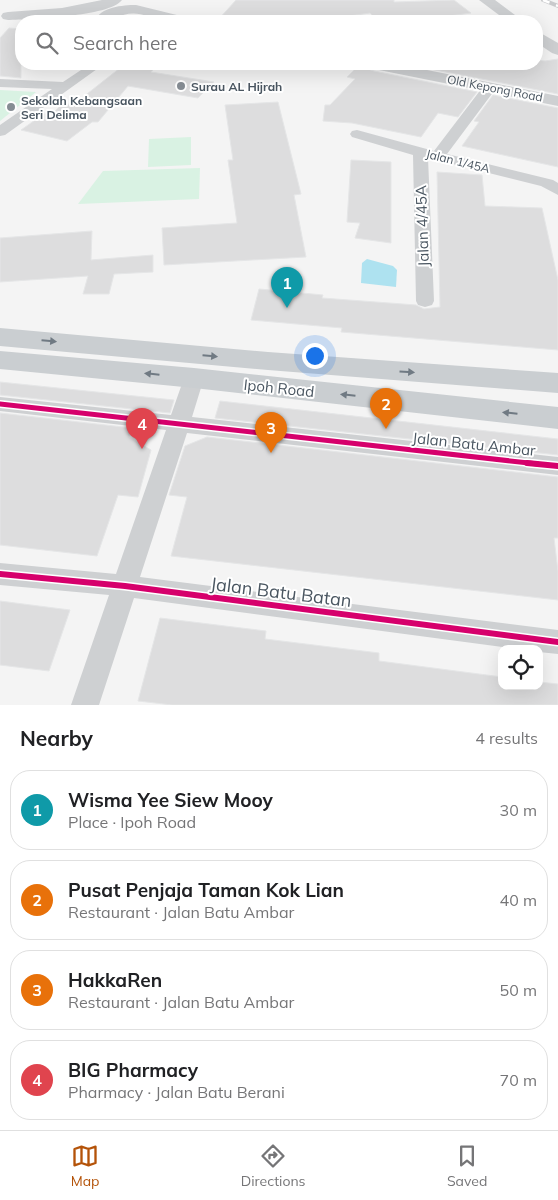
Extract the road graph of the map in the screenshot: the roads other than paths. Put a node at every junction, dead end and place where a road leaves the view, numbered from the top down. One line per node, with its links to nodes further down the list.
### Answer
1 (122, 0): 3 (street)
2 (486, 0): 7 (street)
3 (109, 12): 4 (street); 5 (street); 6 (street)
4 (151, 12)
5 (4, 15)
6 (85, 15)
7 (507, 15)
8 (543, 40): 9 (street)
9 (558, 50)
10 (89, 70): 13 (street)
11 (404, 70): 14 (street, Old Kepong Road)
12 (0, 83): 13 (street)
13 (65, 86): 16 (street)
14 (490, 87): 15 (street, Old Kepong Road); 19 (street)
15 (558, 101)
16 (0, 132)
17 (357, 134): 18 (street, Jalan 1/45A)
18 (420, 152): 19 (street, Jalan 1/45A); 21 (street, Jalan 4/45A)
19 (438, 156): 20 (street, Jalan 1/45A)
20 (558, 190)
21 (425, 301)
22 (0, 337): 25 (main road, Ipoh Road, one-way to 25)
23 (0, 360): 24 (main road, Ipoh Road, one-way to 23)
24 (194, 378): 27 (main road, Ipoh Road, one-way to 24); 28 (street)
25 (558, 383)
26 (0, 404): 28 (street, Jalan Batu Ambar)
27 (558, 418)
28 (178, 424): 29 (street, Jalan Batu Ambar); 31 (street)
29 (558, 466)
30 (0, 574): 31 (street, Jalan Batu Batan)
31 (125, 586): 32 (street, Jalan Batu Batan); 33 (street)
32 (558, 642)
33 (85, 705)

